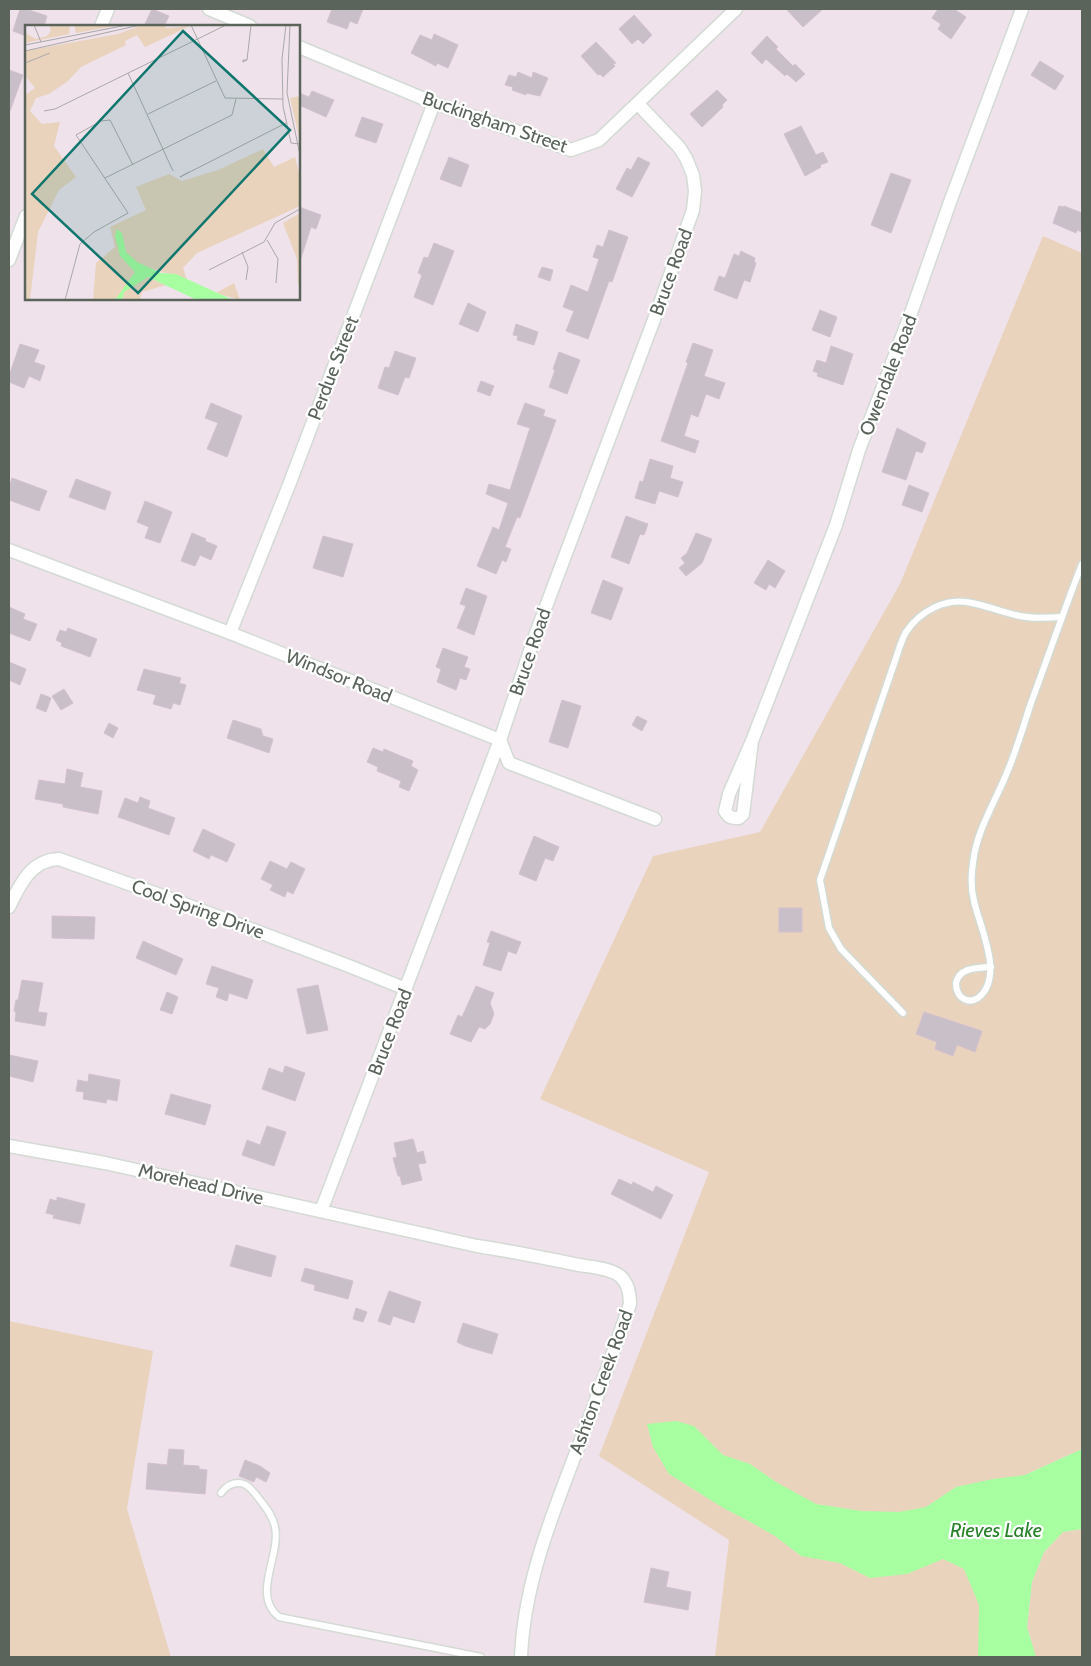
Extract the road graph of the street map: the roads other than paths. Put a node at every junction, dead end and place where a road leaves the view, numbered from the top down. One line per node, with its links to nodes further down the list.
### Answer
1 (108, 9): 5 (street)
2 (209, 9): 6 (street)
3 (736, 9): 9 (street, Buckingham Street)
4 (1022, 9): 17 (street, Owendale Road)
5 (101, 25)
6 (248, 25)
7 (300, 46): 8 (street, Buckingham Street)
8 (434, 103): 9 (street, Buckingham Street); 15 (street, Perdue Street)
9 (638, 104): 16 (street, Bruce Road)
10 (25, 219): 11 (street)
11 (9, 260)
12 (9, 550): 15 (street, Windsor Road)
13 (1082, 564): 14 (lane)
14 (1062, 616): 20 (lane); 22 (lane)
15 (230, 633): 16 (street, Windsor Road)
16 (500, 740): 18 (street); 21 (street, Bruce Road)
17 (752, 741): 17 (street, Owendale Road)
18 (654, 819)
19 (9, 907): 21 (street, Cool Spring Drive)
20 (991, 967): 20 (lane)
21 (406, 989): 24 (street, Bruce Road)
22 (903, 1014)
23 (9, 1146): 24 (street, Morehead Drive)
24 (321, 1211): 25 (street, Morehead Drive)
25 (392, 1227): 28 (street, Ashton Creek Road)
26 (221, 1493): 27 (lane)
27 (481, 1657)
28 (521, 1657)

